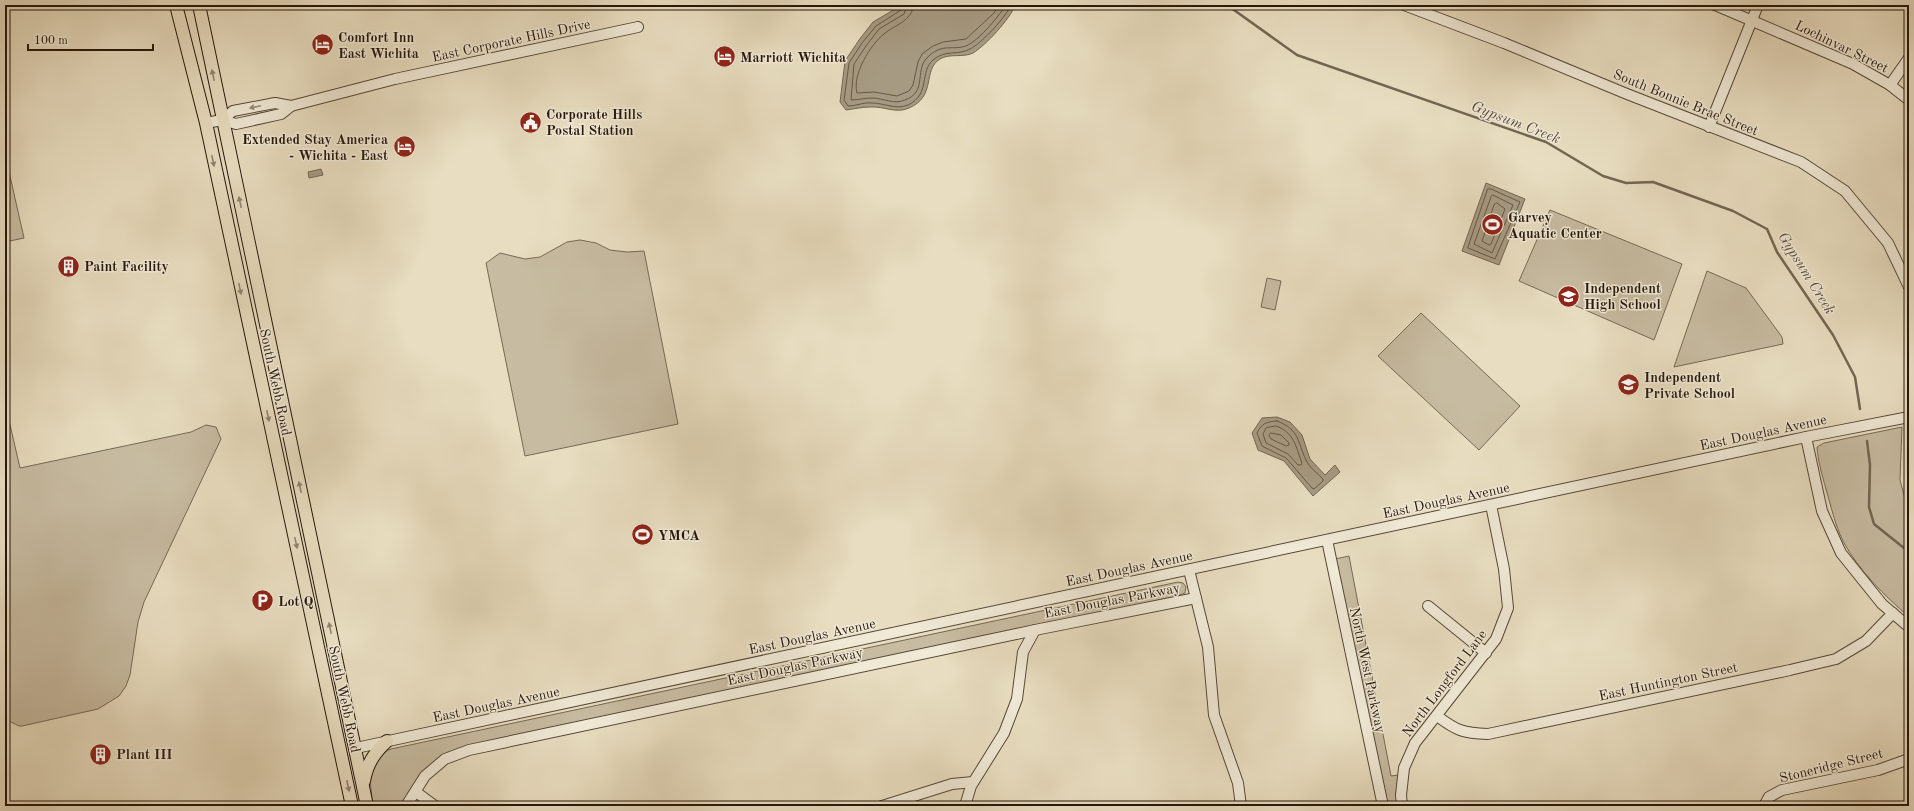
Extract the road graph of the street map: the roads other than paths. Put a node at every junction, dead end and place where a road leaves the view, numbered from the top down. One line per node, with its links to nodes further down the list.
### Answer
1 (176, 5): 12 (main road, South Webb Road)
2 (199, 5): 11 (main road, South Webb Road, one-way to 2)
3 (1404, 5): 13 (street, South Bonnie Brae Street)
4 (1715, 5): 6 (street, Lochinvar Street)
5 (1758, 5): 6 (street)
6 (1752, 20): 9 (street, Lochinvar Street); 13 (street)
7 (638, 27): 11 (street, East Corporate Hills Drive)
8 (1909, 58): 9 (street)
9 (1890, 85): 10 (street, Lochinvar Street)
10 (1909, 100)
11 (222, 120): 12 (street, East Corporate Hills Drive); 17 (main road, South Webb Road, one-way to 11)
12 (206, 123): 18 (main road, South Webb Road, one-way to 18)
13 (1709, 127): 14 (street, South Bonnie Brae Street)
14 (1909, 287)
15 (1909, 417): 16 (street, East Douglas Avenue)
16 (1806, 437): 19 (street, East Douglas Avenue); 24 (street)
17 (293, 454): 18 (main road); 31 (main road, South Webb Road, one-way to 17)
18 (277, 457): 29 (main road, South Webb Road, one-way to 29)
19 (1491, 505): 20 (street, East Douglas Avenue); 27 (street, North Longford Lane)
20 (1327, 540): 21 (street, East Douglas Avenue); 46 (street, North West Parkway)
21 (1189, 570): 22 (street); 30 (street, East Douglas Avenue)
22 (1196, 598): 26 (street, East Douglas Parkway); 45 (street)
23 (1428, 606): 27 (street)
24 (1893, 613): 25 (street); 28 (street, East Huntington Street)
25 (1909, 627)
26 (1035, 630): 34 (street); 36 (street, East Douglas Parkway)
27 (1486, 653): 28 (street, North Longford Lane)
28 (1437, 716): 47 (street, North Longford Lane)
29 (336, 728): 31 (main road); 33 (main road, South Webb Road)
30 (387, 741): 31 (street, East Douglas Avenue); 35 (main road)
31 (356, 748): 33 (main road); 35 (main road, South Webb Road)
32 (1909, 758): 48 (street, Stoneridge Street)
33 (344, 767): 38 (main road, South Webb Road, one-way to 38)
34 (974, 782): 37 (street); 44 (street)
35 (363, 784): 39 (main road, South Webb Road)
36 (416, 792): 40 (street, East Douglas Parkway); 41 (street)
37 (908, 798): 42 (street); 43 (street)
38 (352, 806)
39 (367, 806)
40 (406, 806)
41 (435, 806)
42 (882, 806)
43 (916, 806)
44 (965, 806)
45 (1241, 806)
46 (1383, 806)
47 (1402, 806)
48 (1764, 806)

